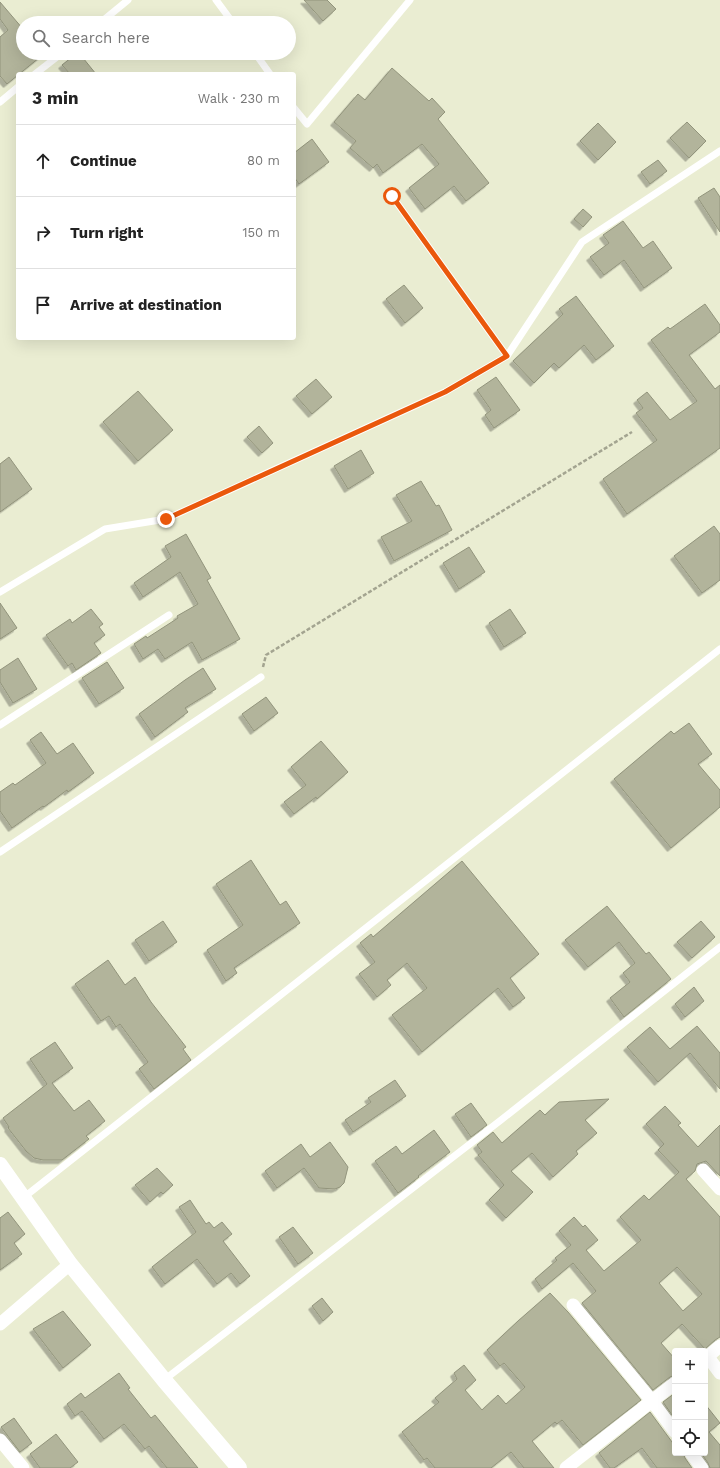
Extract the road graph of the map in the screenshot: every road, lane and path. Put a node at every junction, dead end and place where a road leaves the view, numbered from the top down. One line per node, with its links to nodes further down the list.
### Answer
1 (128, 0): 4 (lane)
2 (216, 0): 5 (lane)
3 (410, 0): 12 (lane)
4 (109, 16)
5 (228, 16)
6 (53, 60): 8 (lane)
7 (260, 60): 9 (lane)
8 (38, 72)
9 (269, 72)
10 (16, 90): 11 (lane)
11 (0, 102)
12 (296, 110)
13 (720, 151): 15 (lane)
14 (392, 196): 15 (lane)
15 (507, 356): 17 (lane)
16 (632, 432): 20 (path)
17 (0, 592)
18 (170, 615): 21 (lane)
19 (720, 649): 27 (lane)
20 (260, 677): 22 (lane)
21 (0, 725)
22 (0, 852)
23 (720, 947): 35 (lane)
24 (0, 1165): 27 (street)
25 (703, 1170): 26 (street)
26 (720, 1189)
27 (24, 1198): 28 (street)
28 (70, 1264): 30 (street); 35 (street)
29 (572, 1305): 37 (street)
30 (0, 1324)
31 (720, 1346): 32 (street)
32 (708, 1356)
33 (708, 1360): 34 (street)
34 (720, 1374)
35 (164, 1380): 42 (street)
36 (674, 1384): 37 (street)
37 (652, 1401): 38 (street); 43 (street)
38 (672, 1428)
39 (0, 1440): 41 (street)
40 (693, 1456): 44 (street)
41 (23, 1468)
42 (239, 1468)
43 (566, 1468)
44 (702, 1468)

